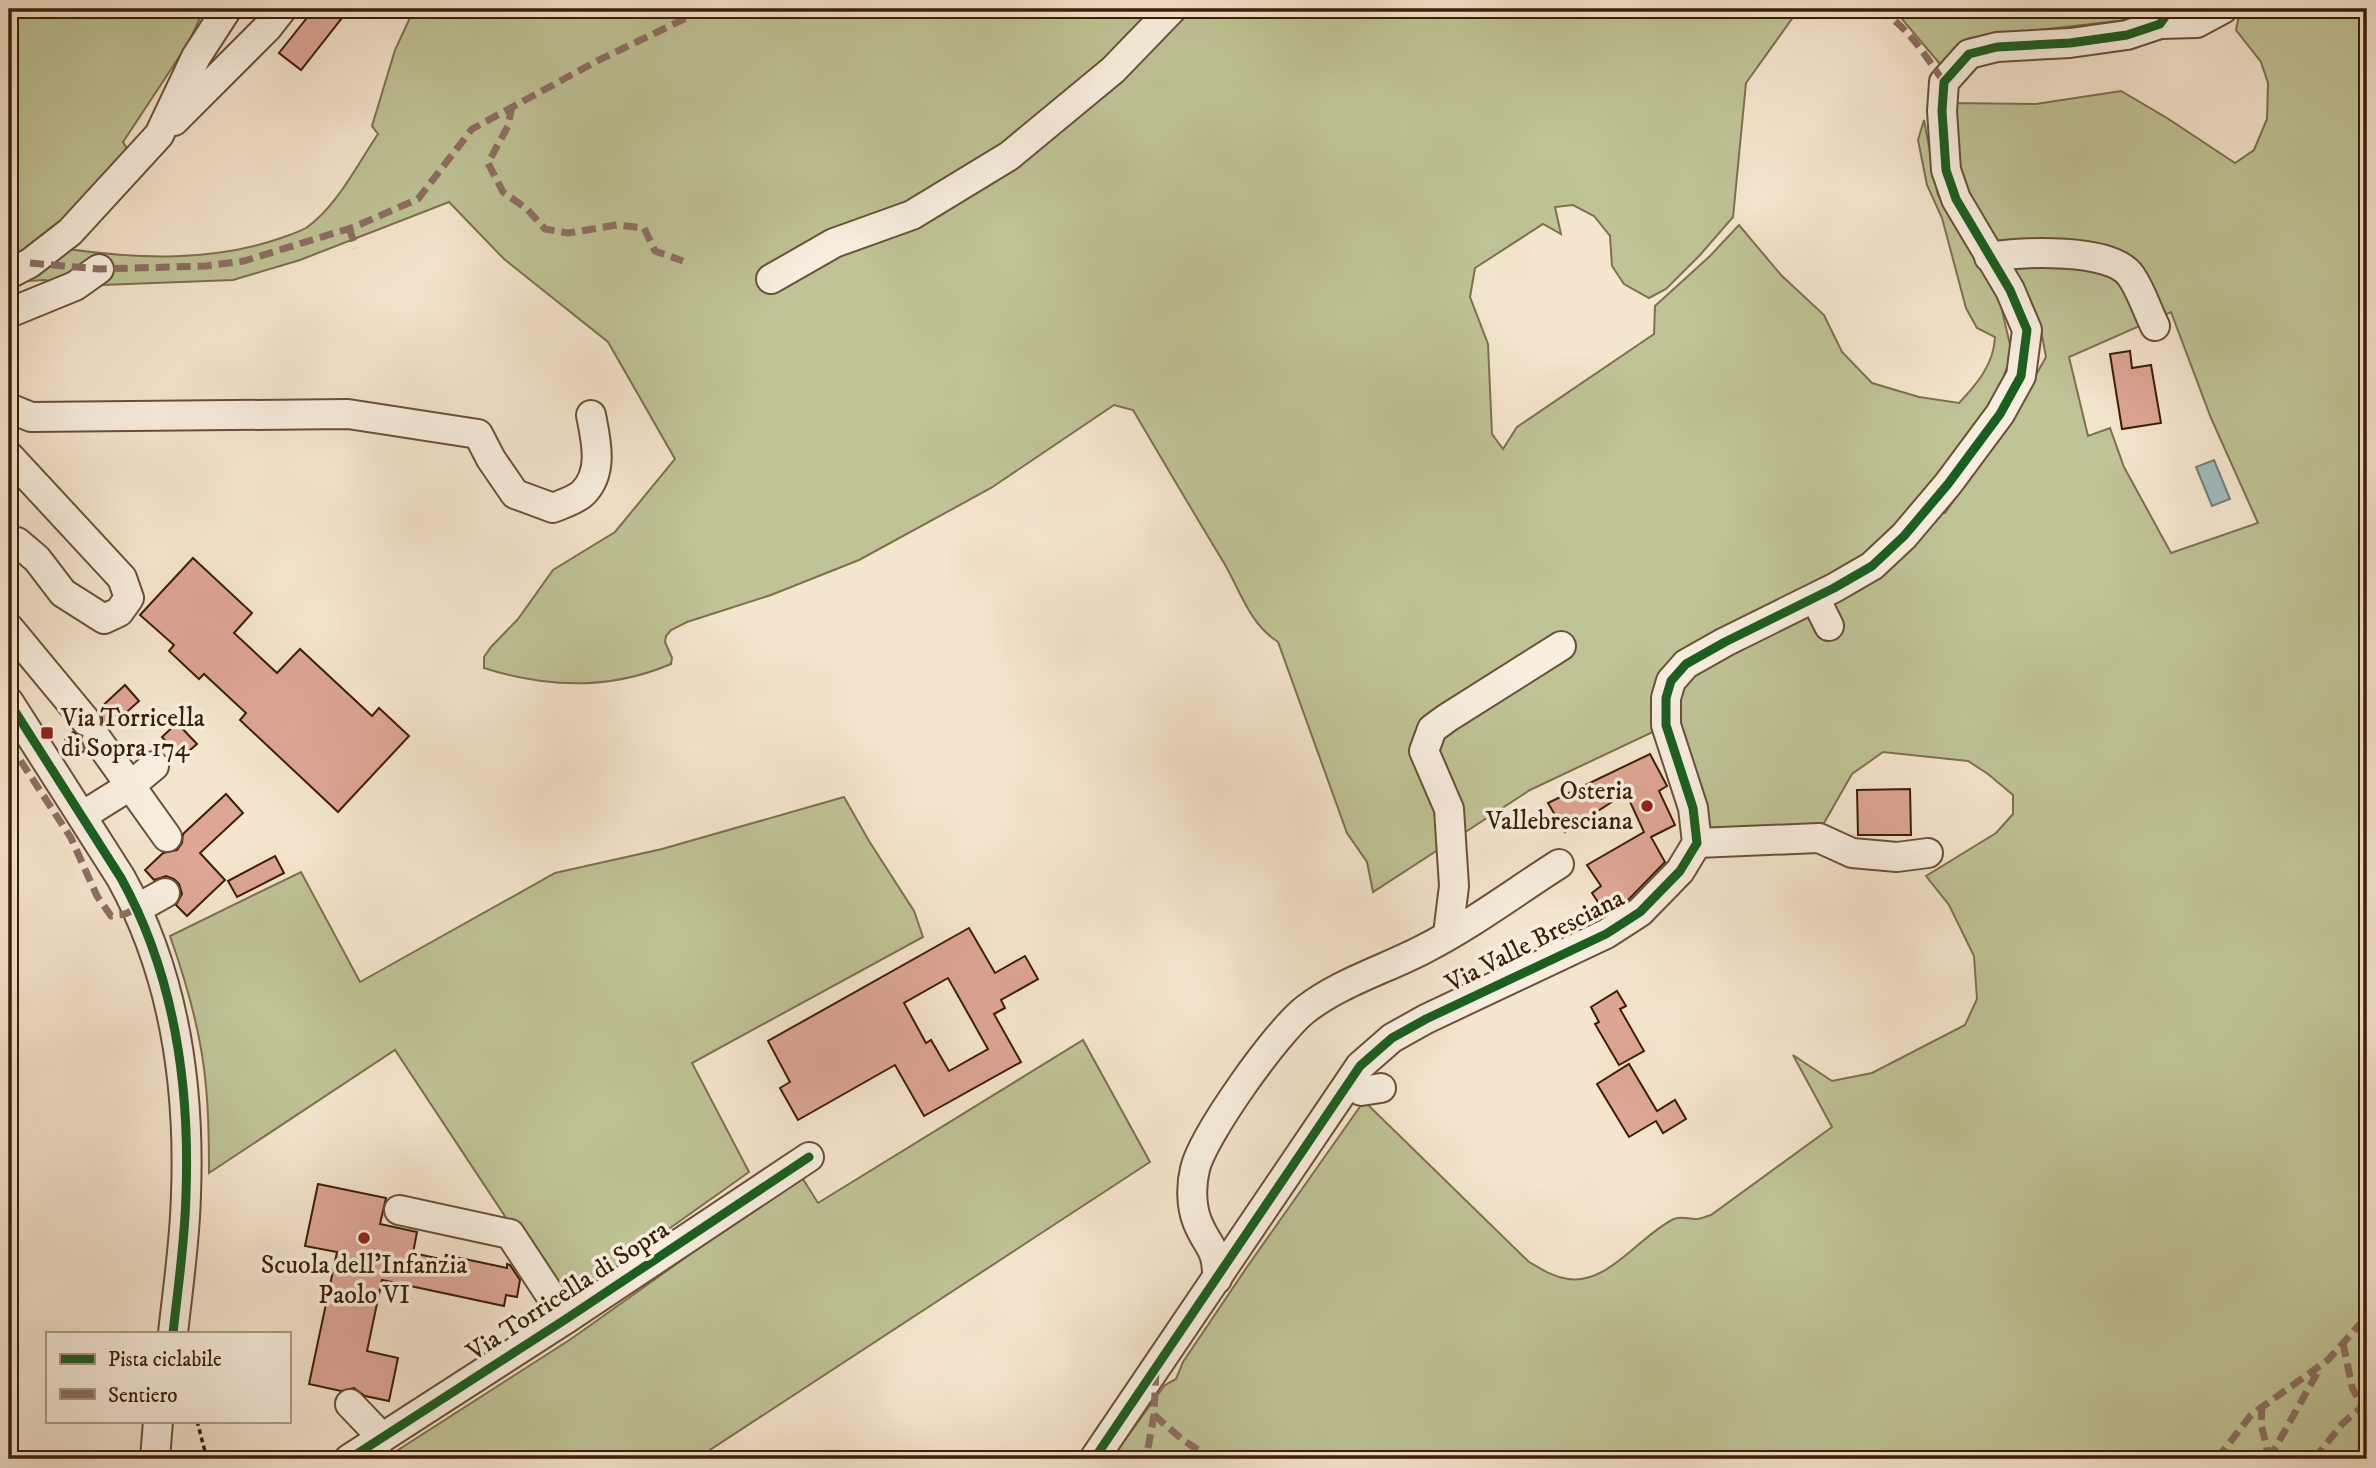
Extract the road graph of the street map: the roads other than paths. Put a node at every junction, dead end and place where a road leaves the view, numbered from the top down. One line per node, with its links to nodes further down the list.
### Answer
1 (227, 9): 6 (street)
2 (282, 9): 6 (street)
3 (1171, 9): 10 (street)
4 (2222, 9): 5 (street)
5 (2161, 17): 7 (street)
6 (159, 135): 9 (street)
7 (1989, 257): 12 (street); 17 (street)
8 (99, 269): 11 (street)
9 (9, 274)
10 (771, 279)
11 (9, 313)
12 (2155, 326)
13 (9, 408): 14 (street)
14 (591, 415)
15 (9, 456): 16 (street)
16 (9, 544)
17 (1815, 598): 18 (street); 26 (street)
18 (1829, 626)
19 (9, 628): 23 (street)
20 (1561, 646): 31 (street)
21 (9, 702): 24 (street)
22 (154, 766): 23 (street)
23 (130, 786): 24 (street); 25 (street)
24 (82, 817): 30 (street)
25 (167, 837)
26 (1696, 843): 27 (street); 34 (street, Via Valle Bresciana)
27 (1928, 853)
28 (1559, 864): 31 (street)
29 (165, 893): 30 (street)
30 (138, 908): 36 (street)
31 (1448, 934): 34 (street)
32 (809, 1157): 35 (street, Via Torricella di Sopra)
33 (399, 1210): 35 (street)
34 (1217, 1279): 44 (street, Via Valle Bresciana)
35 (566, 1319): 40 (street, Via Torricella di Sopra)
36 (173, 1332)
37 (350, 1404): 40 (street)
38 (158, 1422): 41 (street)
39 (172, 1422): 42 (street)
40 (380, 1440): 43 (street, Via Torricella di Sopra)
41 (155, 1459)
42 (174, 1459)
43 (349, 1459)
44 (1094, 1459)

